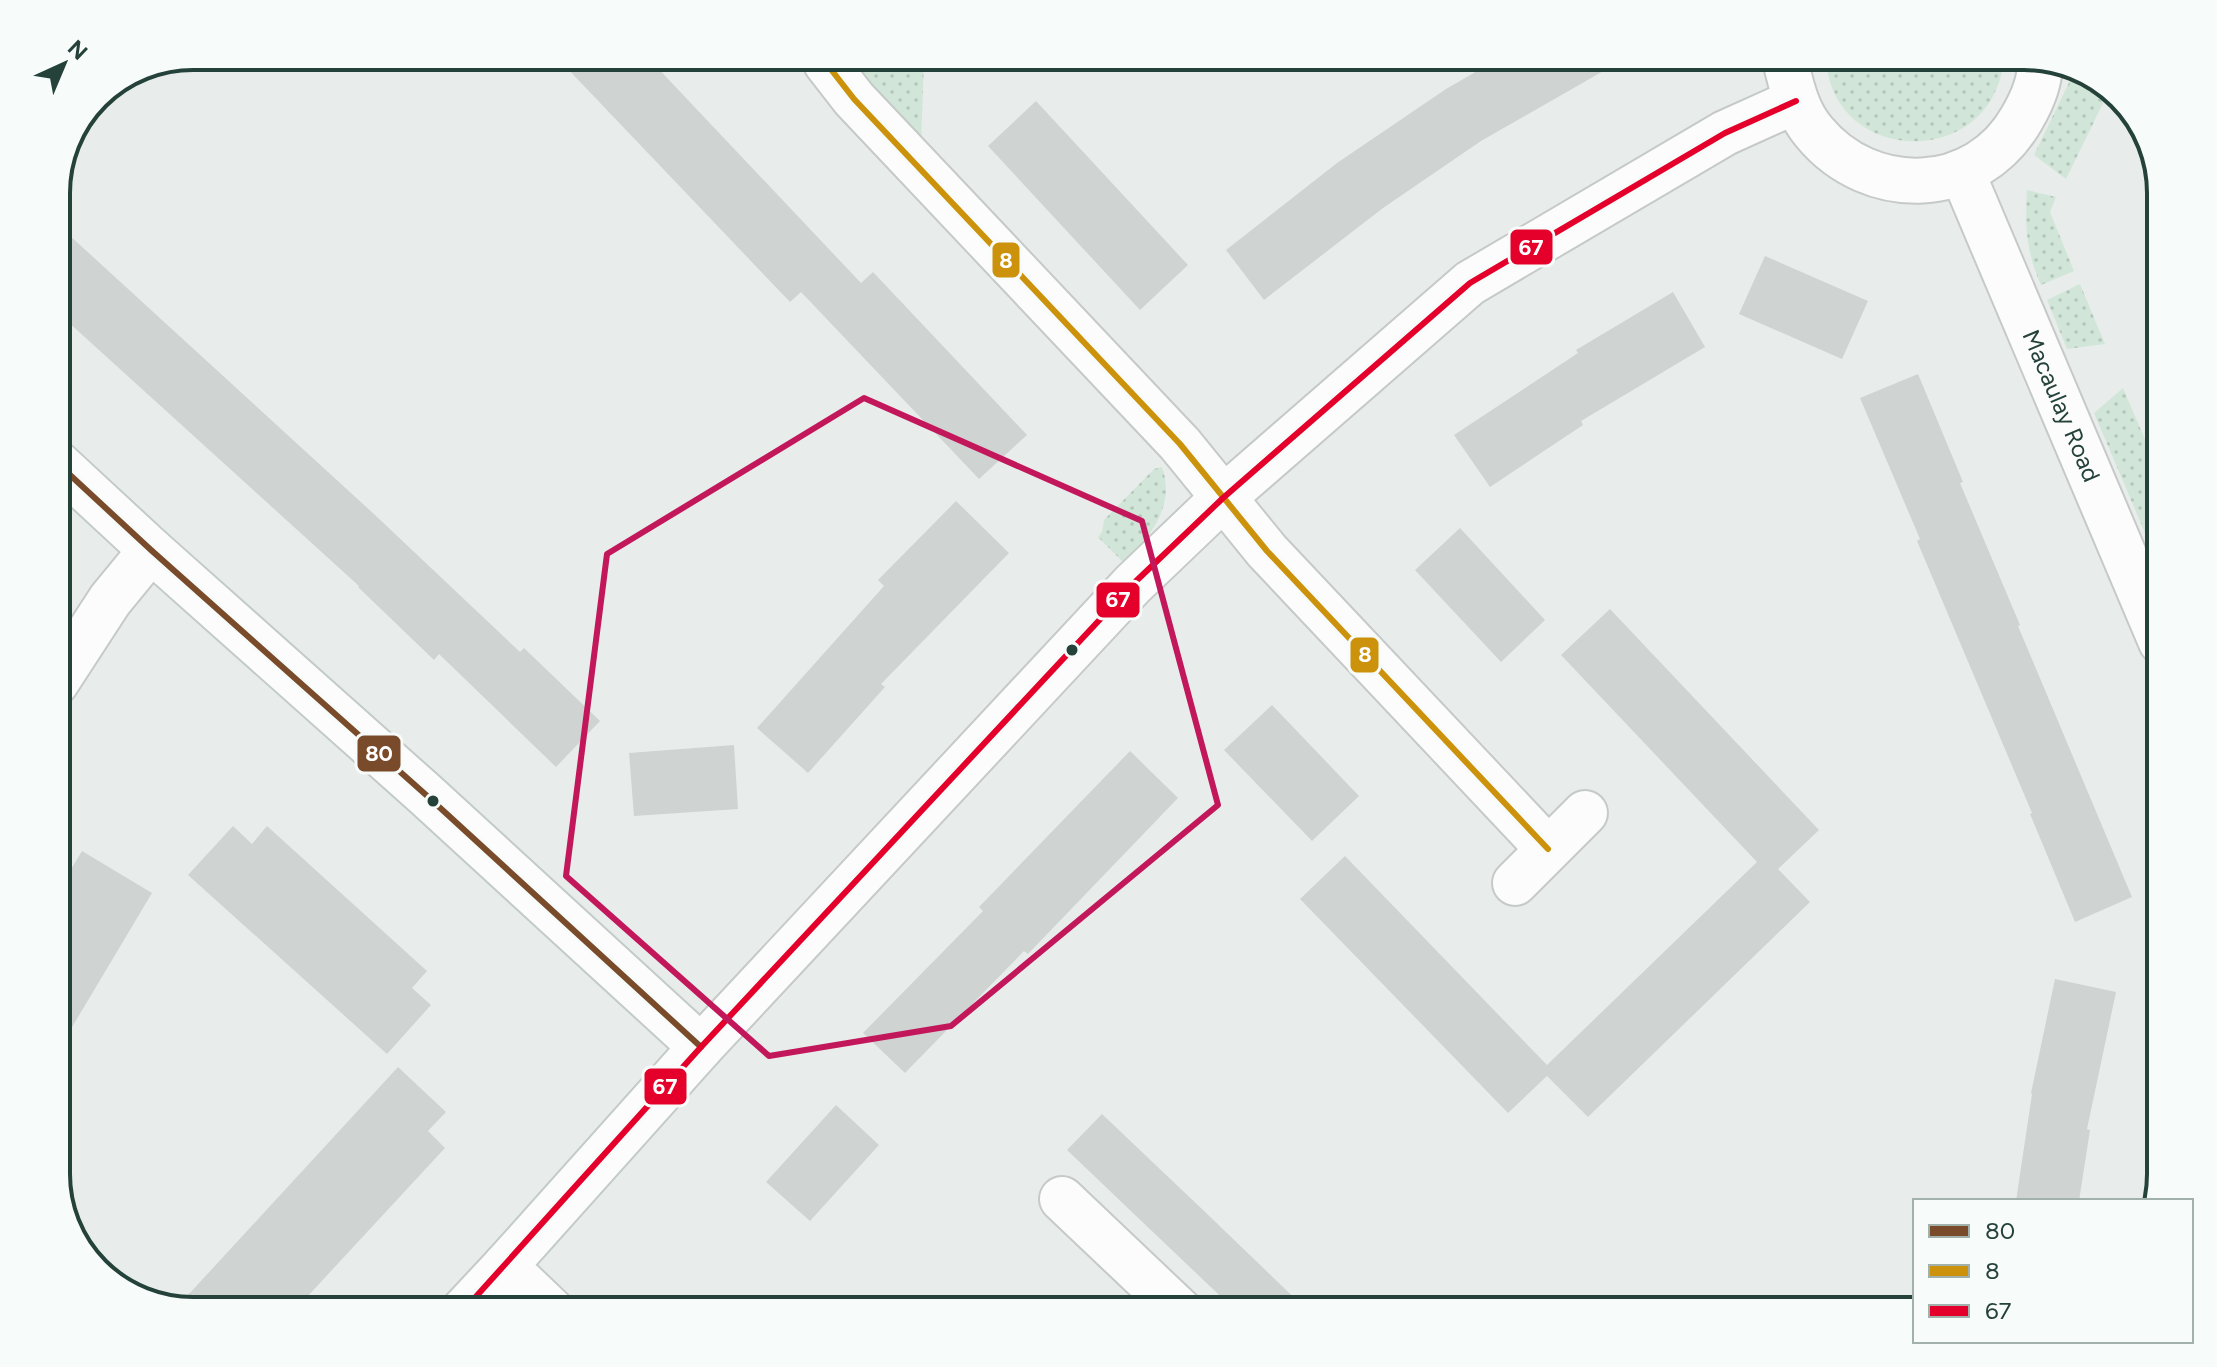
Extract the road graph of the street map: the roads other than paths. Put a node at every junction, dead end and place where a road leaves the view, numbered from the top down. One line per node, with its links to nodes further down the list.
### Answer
1 (831, 70): 7 (street)
2 (1788, 70): 4 (street)
3 (2040, 71): 5 (street)
4 (1796, 101): 5 (street); 7 (street)
5 (1962, 172): 9 (street, Macaulay Road)
6 (70, 475): 8 (street)
7 (1223, 498): 12 (street); 14 (street)
8 (151, 550): 10 (street); 14 (street)
9 (2147, 609)
10 (70, 661)
11 (1585, 813): 12 (street)
12 (1548, 849): 13 (street)
13 (1515, 883)
14 (701, 1047): 16 (street)
15 (1062, 1199): 19 (street)
16 (505, 1266): 17 (street); 18 (street)
17 (476, 1297)
18 (537, 1297)
19 (1165, 1297)

